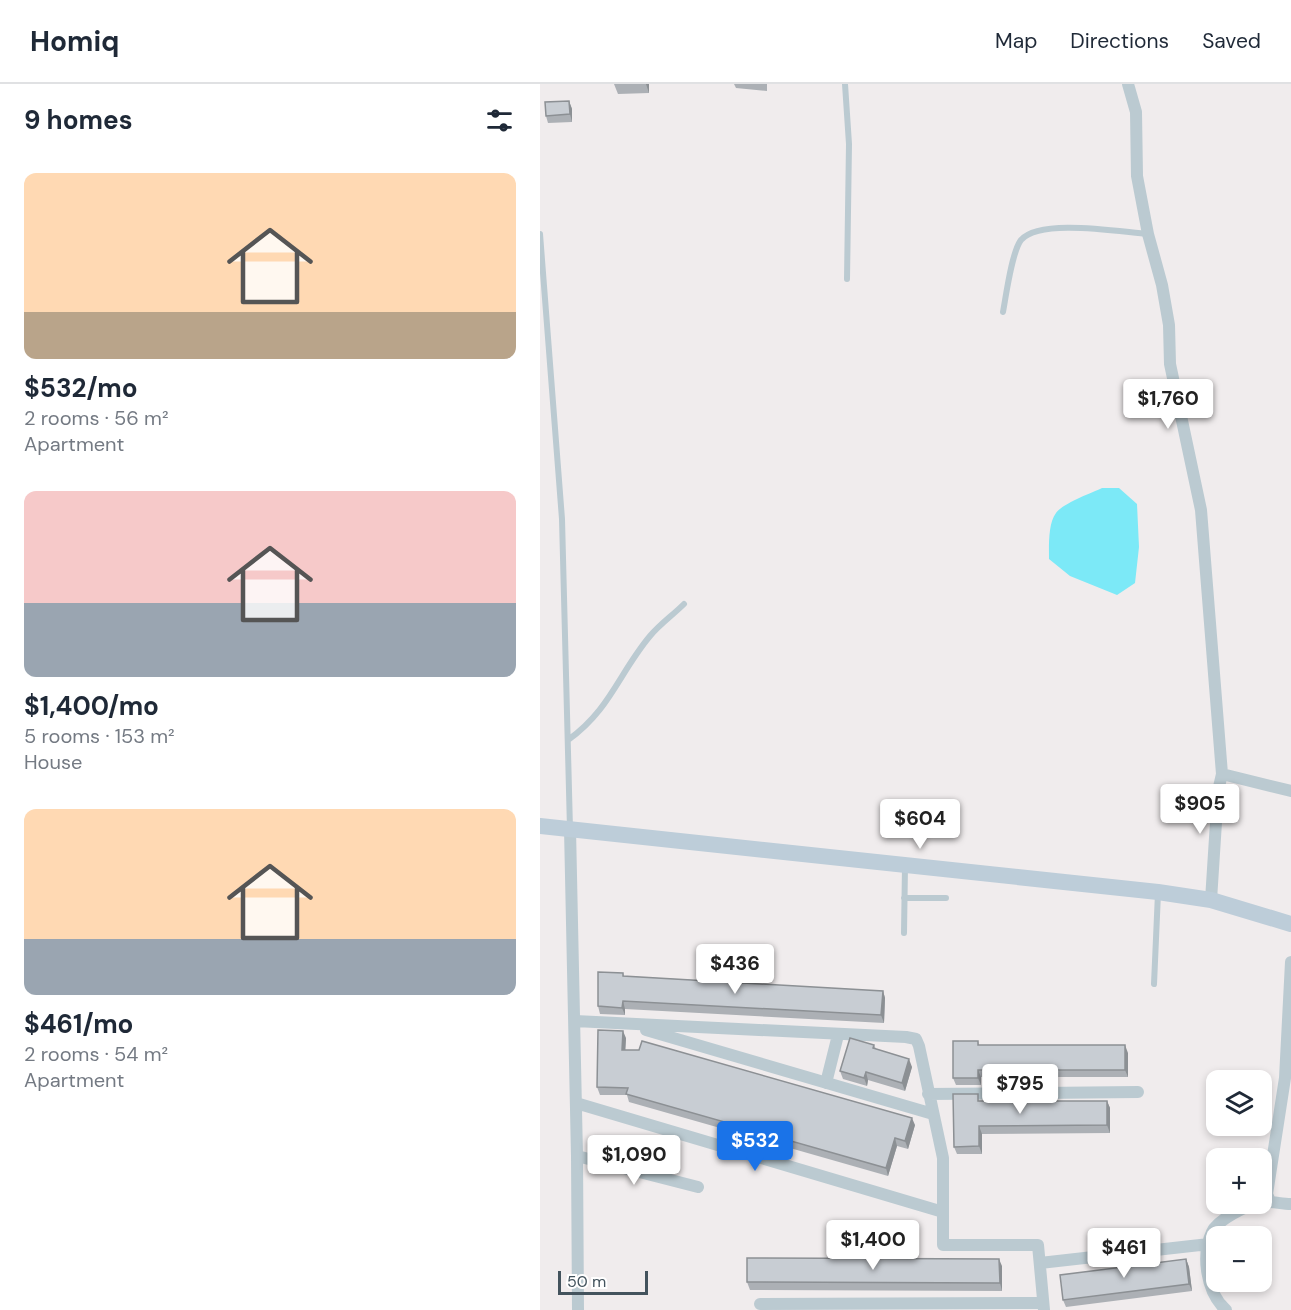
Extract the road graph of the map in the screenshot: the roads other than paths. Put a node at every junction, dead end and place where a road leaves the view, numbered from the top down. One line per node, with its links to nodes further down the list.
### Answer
1 (845, 84): 5 (lane)
2 (1128, 84): 4 (street)
3 (540, 234): 8 (lane)
4 (1148, 234): 6 (lane); 9 (street)
5 (847, 279)
6 (1003, 312)
7 (684, 604): 8 (lane)
8 (568, 740): 12 (lane)
9 (1222, 774): 10 (street); 17 (street)
10 (1291, 791)
11 (540, 826): 12 (main road)
12 (570, 829): 13 (main road); 22 (street)
13 (905, 865): 14 (main road); 15 (lane)
14 (1158, 892): 17 (main road); 21 (lane)
15 (904, 898): 16 (lane); 19 (lane)
16 (946, 898)
17 (1211, 900): 18 (main road)
18 (1291, 924)
19 (904, 933)
20 (1291, 962): 25 (street)
21 (1154, 984)
22 (574, 1021): 23 (street); 29 (street)
23 (625, 1023): 24 (street); 26 (street)
24 (838, 1035): 26 (street); 28 (street)
25 (1288, 1076): 32 (street)
26 (826, 1083): 30 (street)
27 (1138, 1092): 28 (street)
28 (928, 1094): 30 (street)
29 (576, 1103): 31 (street); 36 (street)
30 (933, 1114): 36 (street)
31 (577, 1156): 33 (street); 44 (street)
32 (1272, 1166)
33 (698, 1187)
34 (1272, 1203): 35 (street)
35 (1291, 1204)
36 (943, 1212): 40 (street)
37 (1236, 1214): 38 (street)
38 (1216, 1226)
39 (1206, 1244): 40 (street)
40 (1040, 1263): 43 (street)
41 (1214, 1292): 45 (street)
42 (760, 1304): 43 (street)
43 (1044, 1307)
44 (578, 1310)
45 (1226, 1310)

